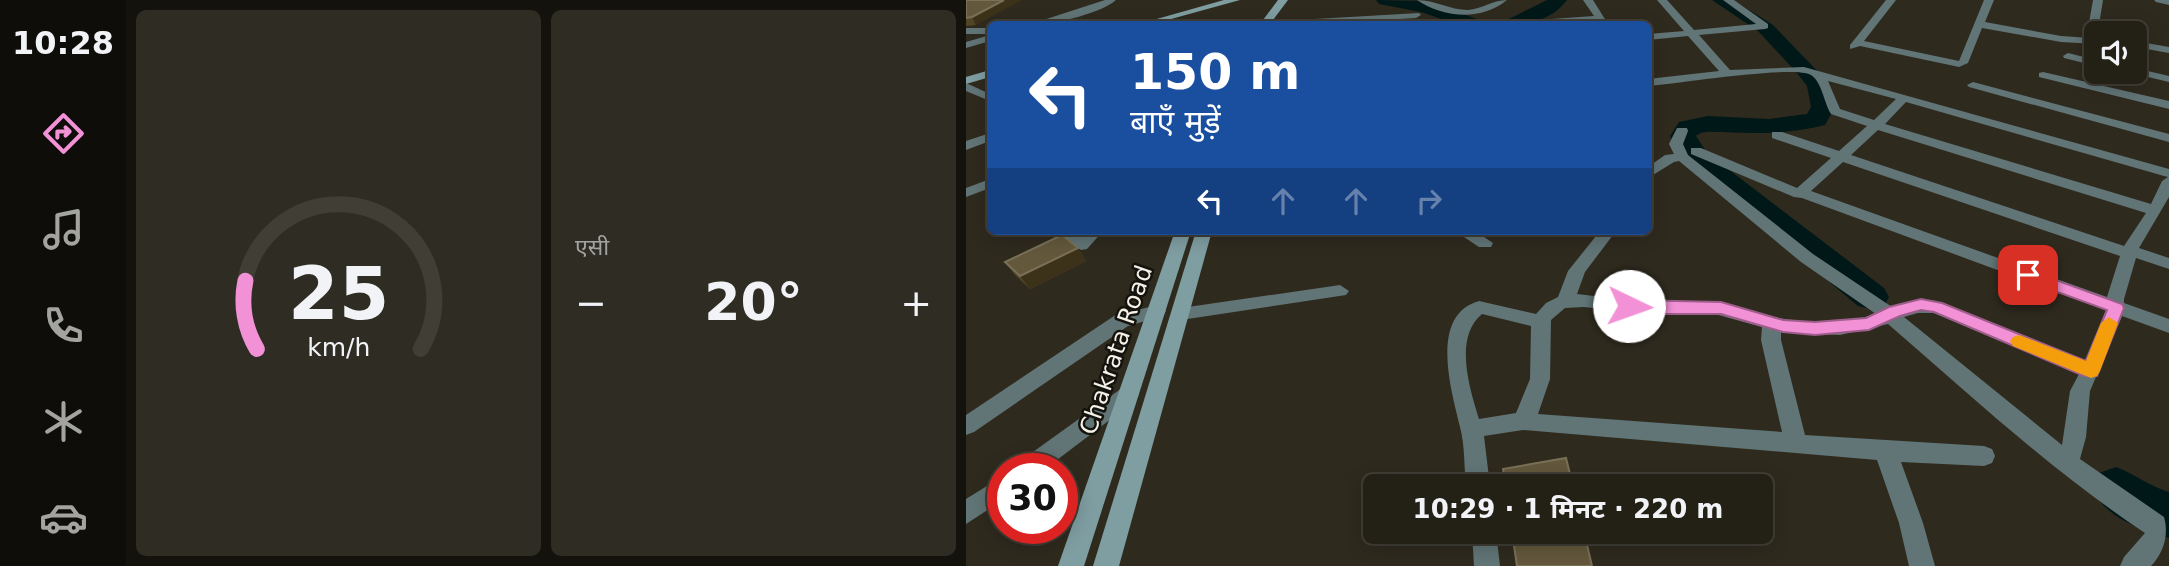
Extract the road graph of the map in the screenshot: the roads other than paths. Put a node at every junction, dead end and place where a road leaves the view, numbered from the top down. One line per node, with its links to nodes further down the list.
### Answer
1 (1111, 0): 16 (street)
2 (1235, 0): 17 (main road)
3 (1270, 0): 18 (main road)
4 (1283, 0): 19 (main road)
5 (1422, 0): 6 (street)
6 (1502, 0)
7 (1588, 0): 21 (street)
8 (1662, 0): 26 (street)
9 (1728, 0): 26 (street)
10 (1891, 0): 23 (street)
11 (1989, 0): 23 (street)
12 (2098, 0): 22 (street)
13 (2159, 0): 14 (street)
14 (2169, 2)
15 (1416, 15): 20 (street)
16 (1047, 21)
17 (1155, 21)
18 (1255, 21)
19 (1267, 21)
20 (1325, 21)
21 (1600, 21)
22 (2094, 21)
23 (1979, 24): 29 (street)
24 (966, 31): 25 (street)
25 (987, 31)
26 (1691, 33): 27 (street); 37 (street)
27 (1652, 37)
28 (987, 39): 30 (street)
29 (2084, 39)
30 (966, 45)
31 (2147, 46): 32 (street)
32 (2169, 50)
33 (2068, 56): 34 (street)
34 (2084, 60)
35 (2147, 74): 40 (street)
36 (987, 75): 42 (main road)
37 (1728, 75): 38 (street); 41 (street)
38 (1818, 75): 45 (street); 47 (street)
39 (2043, 75): 46 (street)
40 (2169, 79)
41 (1652, 83)
42 (966, 84): 44 (street)
43 (1973, 85): 51 (street)
44 (987, 96)
45 (1904, 98): 47 (street); 56 (street)
46 (2169, 105)
47 (1876, 125): 54 (street); 61 (street)
48 (1682, 131): 53 (street)
49 (1777, 135): 54 (street)
50 (987, 138): 52 (street)
51 (2169, 138)
52 (966, 146)
53 (1689, 154): 55 (street); 59 (street); 76 (street)
54 (1840, 156): 59 (street); 69 (street)
55 (1652, 171)
56 (2169, 173)
57 (2169, 181): 61 (street)
58 (987, 184): 60 (street)
59 (1801, 192): 73 (street)
60 (966, 193)
61 (2153, 210): 69 (street)
62 (1066, 235): 63 (street)
63 (1092, 235)
64 (1182, 235): 74 (main road, Chakrata Road)
65 (1203, 235): 75 (main road, Chakrata Road)
66 (1470, 235): 68 (street)
67 (1605, 235): 72 (street)
68 (1485, 243)
69 (2130, 252): 70 (street); 73 (street)
70 (2169, 264)
71 (1340, 291): 75 (street)
72 (1566, 301): 77 (street); 78 (street)
73 (2116, 308): 79 (street); 80 (street)
74 (1157, 311): 81 (main road, Chakrata Road); 83 (street)
75 (1181, 314): 96 (main road, Chakrata Road)
76 (1889, 315): 78 (street); 80 (street); 89 (street)
77 (1542, 322): 82 (street); 84 (street)
78 (1772, 323): 85 (street)
79 (2169, 327)
80 (2091, 371): 89 (street)
81 (1129, 394): 86 (street); 95 (main road, Chakrata Road)
82 (1523, 421): 84 (street); 85 (street)
83 (966, 426)
84 (1472, 429): 90 (street)
85 (1796, 444): 87 (street)
86 (1049, 453)
87 (1886, 453): 88 (street); 98 (street)
88 (1984, 456)
89 (2068, 463): 93 (street)
90 (1477, 474)
91 (987, 498): 92 (street)
92 (966, 513)
93 (2164, 532): 99 (street)
94 (1485, 544): 97 (street)
95 (1071, 566)
96 (1107, 566)
97 (1487, 566)
98 (1922, 566)
99 (2133, 566)

